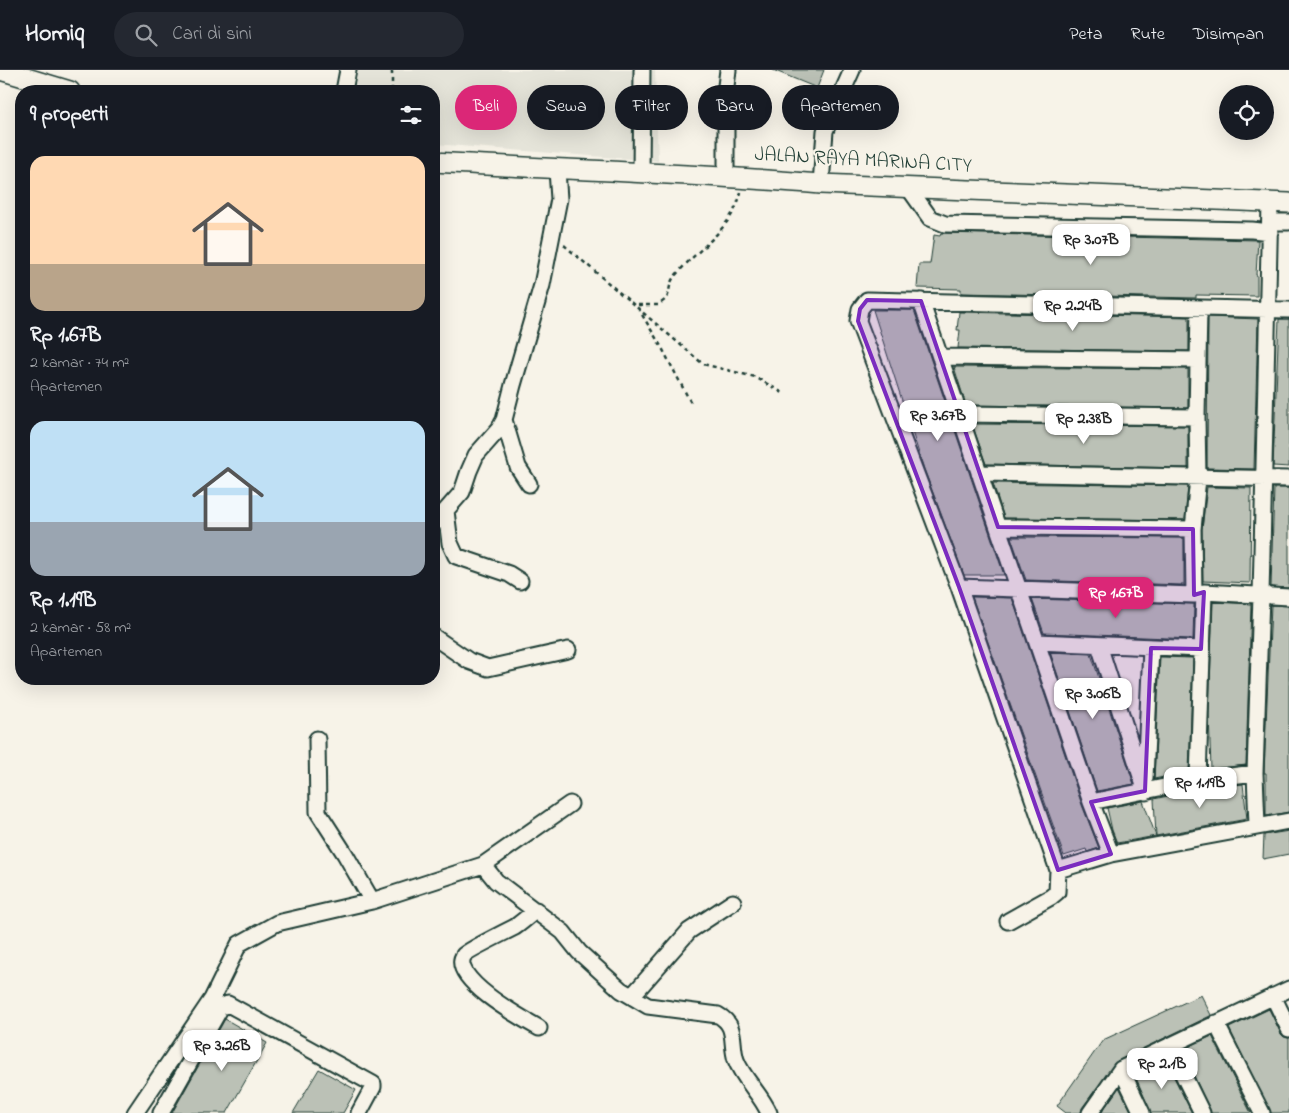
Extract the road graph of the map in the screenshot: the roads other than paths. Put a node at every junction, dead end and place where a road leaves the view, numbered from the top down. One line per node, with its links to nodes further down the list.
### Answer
1 (0, 70): 6 (main road)
2 (348, 70): 7 (street)
3 (642, 70): 10 (street)
4 (728, 70): 11 (street)
5 (852, 70): 12 (street)
6 (50, 85)
7 (345, 85)
8 (440, 162): 9 (main road, JALAN RAYA MARINA CITY)
9 (558, 170): 10 (main road, JALAN RAYA MARINA CITY); 24 (street)
10 (641, 173): 11 (main road, JALAN RAYA MARINA CITY)
11 (735, 177): 12 (main road, JALAN RAYA MARINA CITY)
12 (821, 184): 13 (main road, JALAN RAYA MARINA CITY)
13 (908, 188): 14 (main road, JALAN RAYA MARINA CITY); 14 (street)
14 (1275, 215): 15 (street); 18 (street)
15 (1289, 222)
16 (921, 301): 17 (street); 20 (street); 35 (street)
17 (1199, 308): 18 (street); 21 (street)
18 (1268, 309): 19 (street); 27 (street)
19 (1289, 310)
20 (940, 357): 21 (street); 22 (street)
21 (1198, 360): 23 (street)
22 (959, 414): 23 (street); 25 (street)
23 (1197, 418): 26 (street)
24 (504, 420): 29 (street); 30 (street)
25 (979, 473): 26 (street); 32 (street)
26 (1198, 478): 27 (street); 33 (street)
27 (1264, 479): 28 (street); 38 (street)
28 (1289, 480)
29 (529, 484)
30 (446, 511): 31 (street); 34 (street)
31 (440, 518)
32 (998, 527): 33 (street); 36 (street)
33 (1193, 529): 37 (street)
34 (520, 581)
35 (959, 587): 36 (street); 56 (street)
36 (1019, 589): 37 (street); 41 (street)
37 (1199, 593): 38 (street); 44 (street)
38 (1261, 596): 39 (street); 47 (street)
39 (1289, 597)
40 (440, 640): 45 (street)
41 (1037, 642): 42 (street); 50 (street)
42 (1099, 645): 43 (street); 49 (street)
43 (1151, 648): 44 (street); 49 (street)
44 (1201, 649): 48 (street)
45 (568, 650)
46 (316, 739): 57 (street)
47 (1255, 773): 48 (street); 53 (street)
48 (1198, 780): 49 (street)
49 (1146, 791): 50 (street)
50 (1091, 802): 54 (street)
51 (570, 804): 55 (street)
52 (1289, 820): 53 (street)
53 (1257, 826): 54 (street)
54 (1111, 854): 56 (street)
55 (484, 865): 57 (street); 59 (street)
56 (1058, 870): 60 (street)
57 (372, 901): 69 (street)
58 (732, 902): 62 (street)
59 (536, 910): 62 (street); 65 (street)
60 (1008, 920)
61 (1289, 989): 63 (street)
62 (632, 996): 72 (street)
63 (1273, 996): 64 (street); 66 (street)
64 (1216, 1023): 67 (street); 76 (street)
65 (539, 1028)
66 (1289, 1029)
67 (1169, 1046): 68 (street); 75 (street)
68 (1120, 1069): 73 (street); 74 (street)
69 (135, 1113)
70 (161, 1113): 71 (street)
71 (359, 1113)
72 (770, 1113)
73 (1090, 1113)
74 (1142, 1113)
75 (1202, 1113)
76 (1262, 1113)

